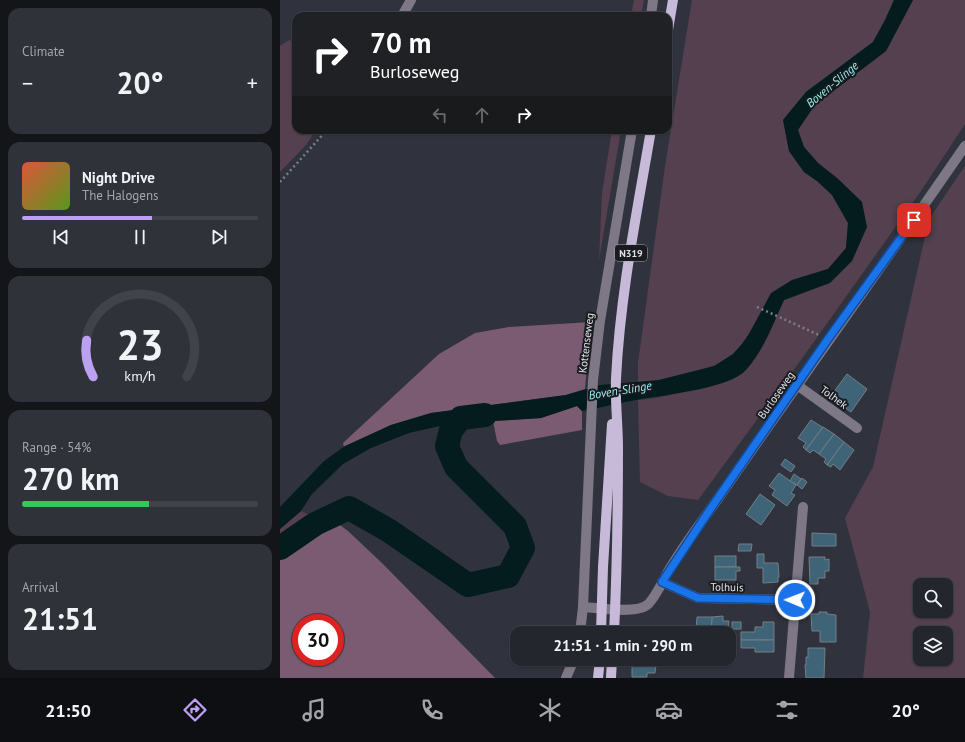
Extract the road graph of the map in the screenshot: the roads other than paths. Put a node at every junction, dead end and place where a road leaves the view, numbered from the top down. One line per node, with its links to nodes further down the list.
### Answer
1 (411, 0): 4 (street)
2 (653, 0): 5 (street)
3 (673, 0): 6 (main road)
4 (404, 12)
5 (652, 12)
6 (671, 12)
7 (631, 134): 16 (street, Kottenseweg)
8 (650, 134): 11 (main road, N319)
9 (965, 146): 10 (street, Burloseweg)
10 (797, 385): 12 (street, Tolhek); 14 (street, Burloseweg)
11 (615, 406): 17 (main road, N319); 18 (main road, N319)
12 (857, 428)
13 (803, 506): 15 (street)
14 (662, 582): 15 (street, Tolhuis); 18 (street, Burloseweg)
15 (795, 600): 28 (street)
16 (583, 607): 17 (street, Burloseweg); 19 (street, Kottenseweg)
17 (602, 608): 18 (street, Burloseweg); 20 (main road, N319)
18 (615, 609): 21 (main road, N319)
19 (581, 626)
20 (601, 626)
21 (614, 626)
22 (571, 666): 25 (street)
23 (599, 666): 26 (main road)
24 (612, 666): 27 (main road)
25 (566, 678)
26 (598, 678)
27 (611, 678)
28 (789, 678)

